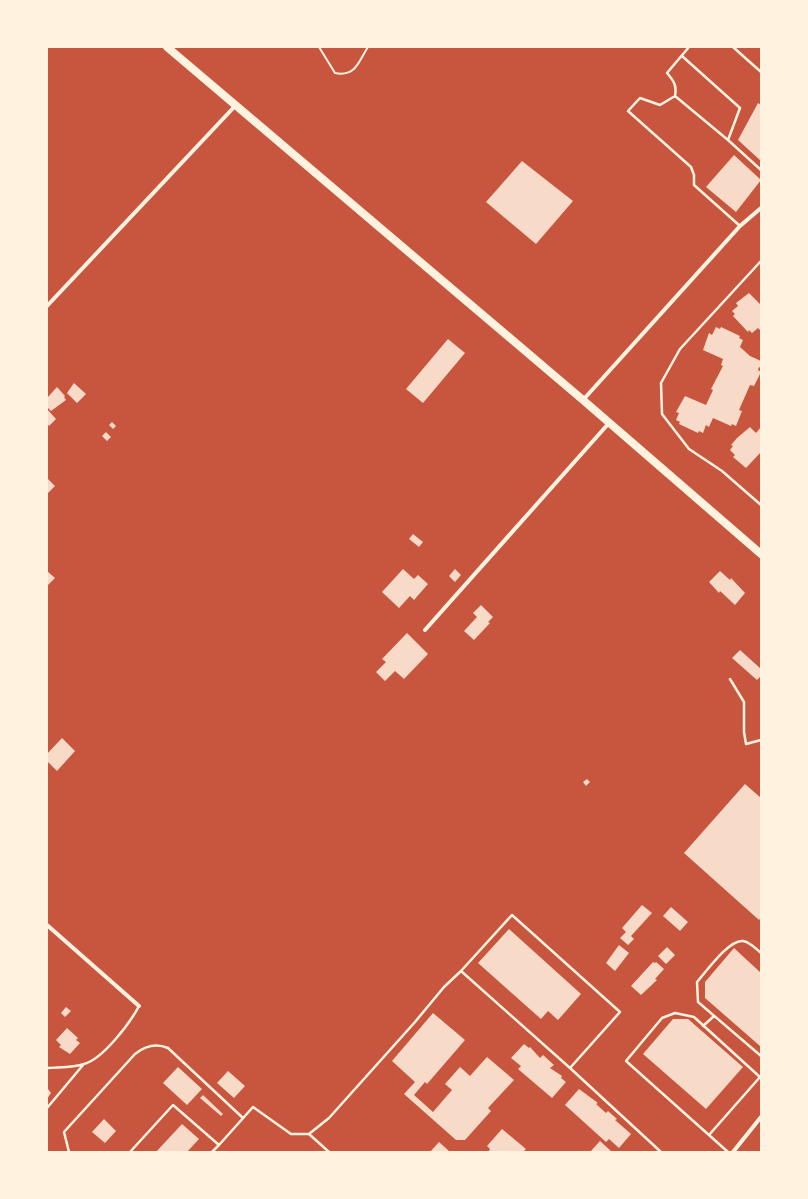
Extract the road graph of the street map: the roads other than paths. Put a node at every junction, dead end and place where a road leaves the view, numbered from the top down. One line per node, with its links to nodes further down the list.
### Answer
1 (167, 47): 7 (main road)
2 (689, 47): 4 (lane)
3 (733, 47): 5 (lane)
4 (682, 56): 6 (lane); 8 (lane)
5 (761, 72)
6 (675, 96): 8 (lane); 11 (lane)
7 (236, 105): 13 (street); 14 (main road)
8 (728, 140): 9 (lane)
9 (761, 170)
10 (761, 208): 11 (street)
11 (740, 226): 14 (street)
12 (761, 261): 16 (lane)
13 (47, 306)
14 (583, 400): 15 (main road)
15 (610, 423): 17 (main road); 18 (street)
16 (761, 505)
17 (761, 554)
18 (425, 630)
19 (730, 679): 20 (lane)
20 (761, 740)
21 (47, 925): 24 (street)
22 (761, 953): 25 (lane)
23 (461, 971): 30 (lane); 30 (lane); 35 (lane)
24 (139, 1006): 28 (lane)
25 (714, 1016): 26 (lane); 27 (lane)
26 (704, 1026): 31 (lane); 36 (lane)
27 (761, 1056)
28 (83, 1065): 29 (lane); 32 (lane)
29 (47, 1068)
30 (570, 1068): 42 (lane)
31 (760, 1078): 36 (lane)
32 (47, 1108)
33 (761, 1117): 44 (street)
34 (243, 1118): 35 (lane); 37 (lane); 38 (lane)
35 (309, 1134): 41 (lane)
36 (709, 1135): 43 (lane)
37 (219, 1144): 39 (lane); 40 (lane)
38 (69, 1152)
39 (130, 1152)
40 (212, 1152)
41 (329, 1152)
42 (661, 1152)
43 (728, 1152)
44 (733, 1152)

